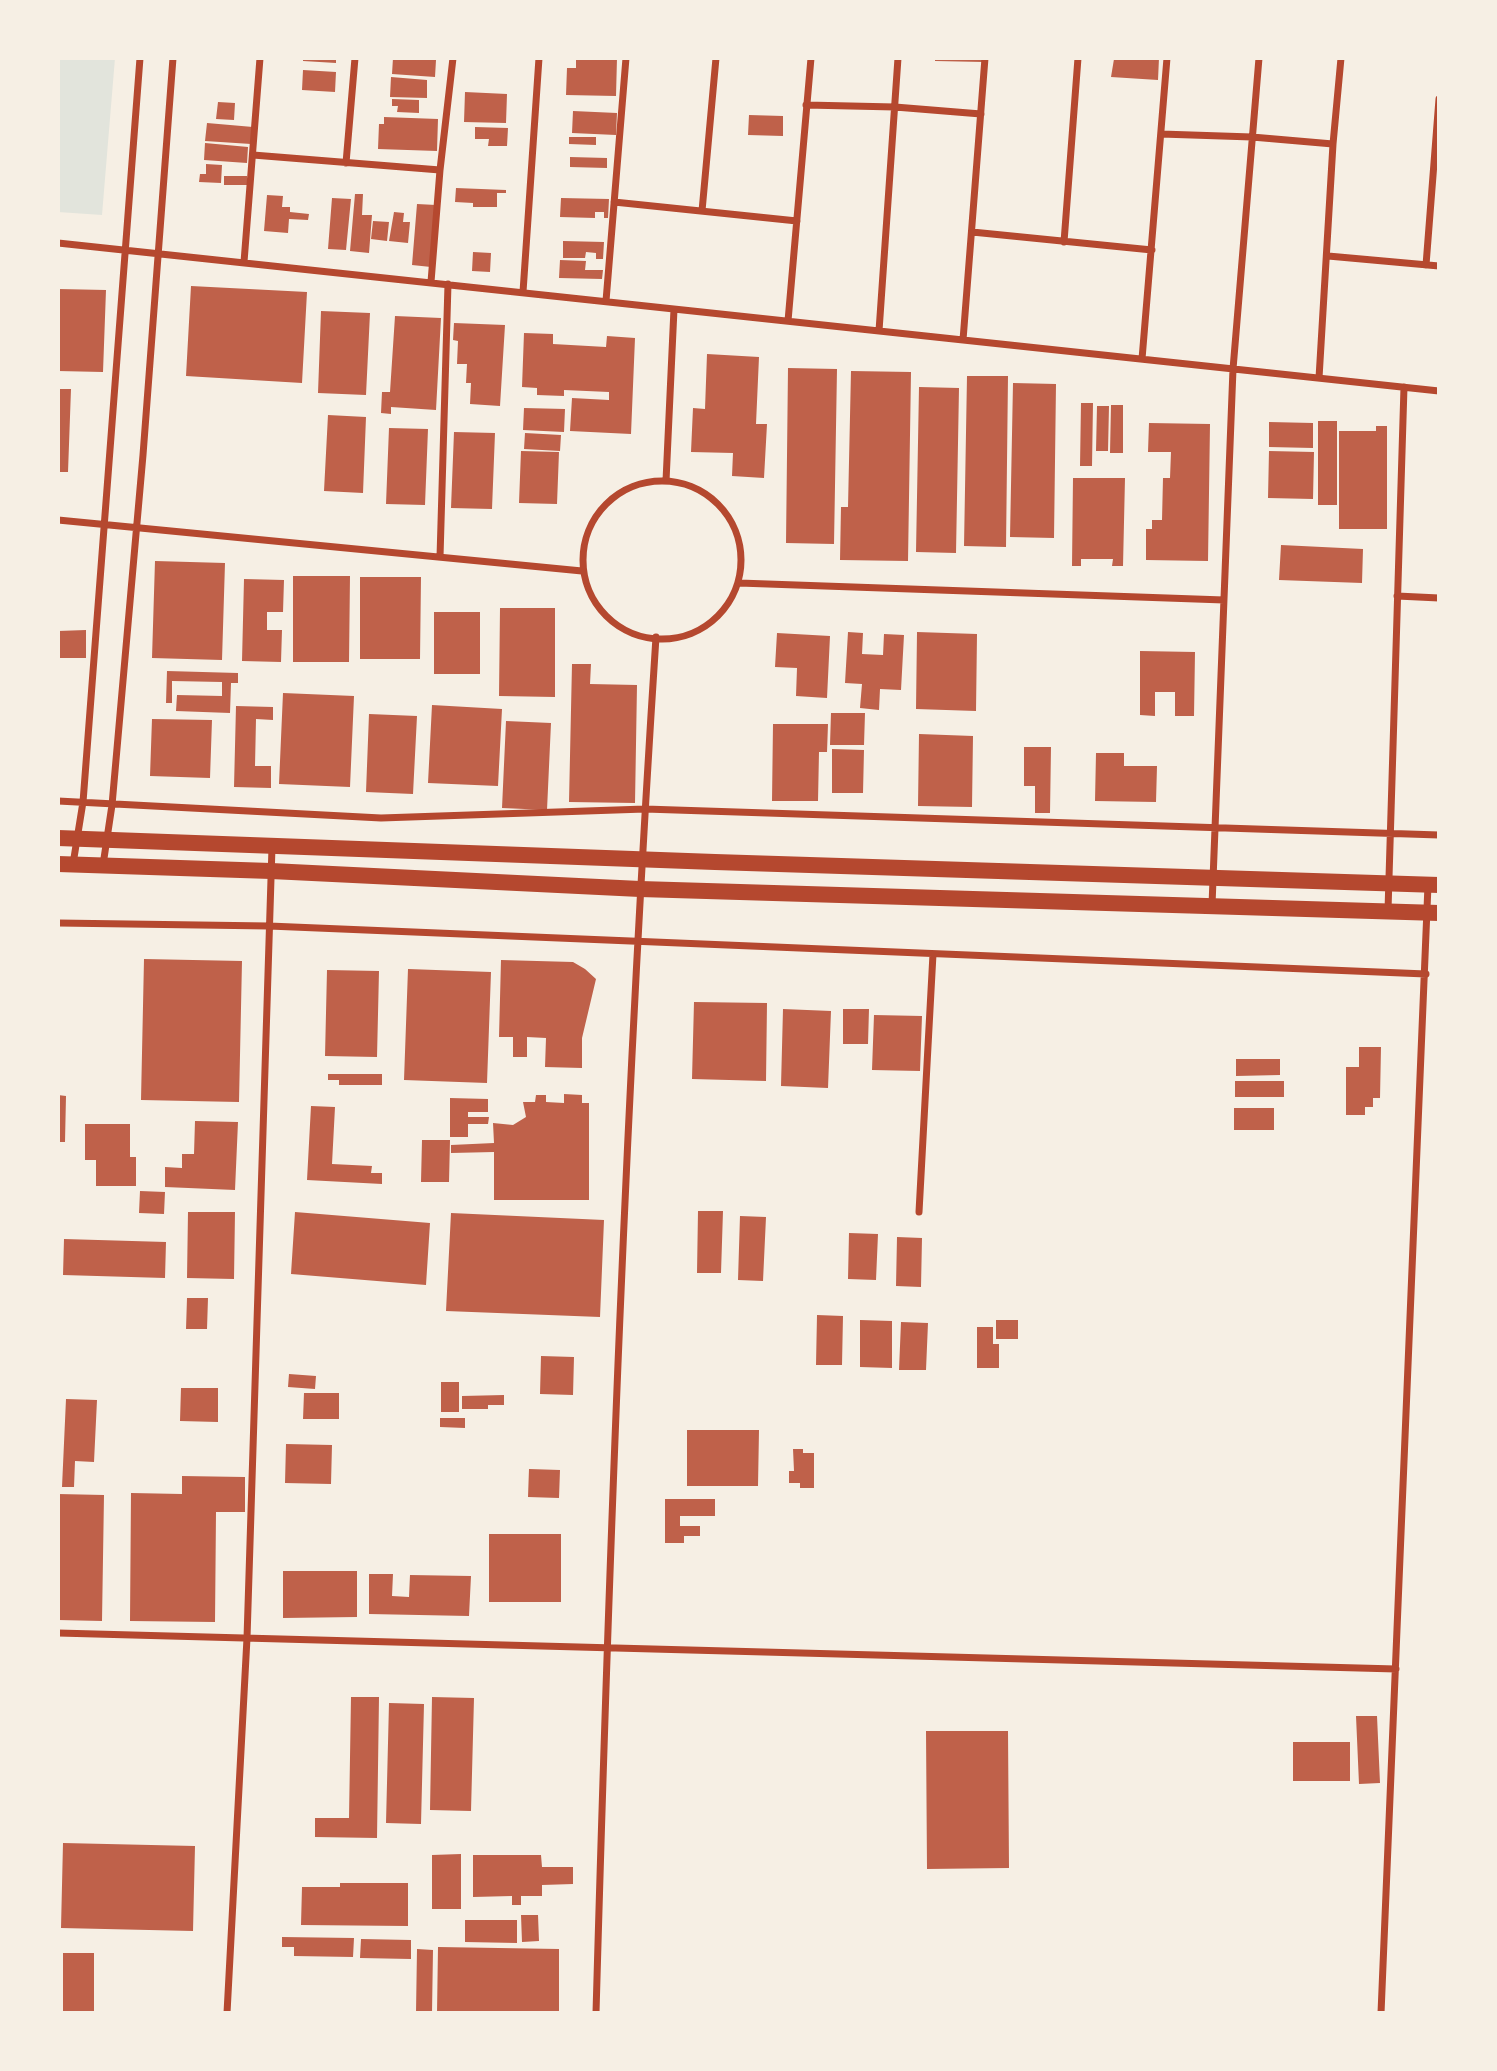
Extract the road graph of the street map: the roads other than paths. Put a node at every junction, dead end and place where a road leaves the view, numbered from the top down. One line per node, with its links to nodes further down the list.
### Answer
1 (140, 58): 32 (street)
2 (173, 58): 34 (street)
3 (260, 58): 23 (street)
4 (355, 58): 24 (street)
5 (453, 58): 25 (street)
6 (540, 58): 41 (street)
7 (626, 58): 26 (street)
8 (716, 58): 27 (street)
9 (811, 58): 17 (street)
10 (898, 58): 18 (street)
11 (985, 58): 19 (street)
12 (1078, 58): 30 (street)
13 (1167, 58): 20 (street)
14 (1259, 58): 21 (street)
15 (1341, 58): 22 (street)
16 (1439, 99): 37 (street)
17 (806, 105): 18 (street); 28 (street)
18 (895, 107): 19 (street); 45 (street)
19 (981, 114): 29 (street)
20 (1161, 134): 21 (street); 33 (street)
21 (1252, 137): 22 (street); 48 (street)
22 (1333, 144): 35 (street)
23 (253, 155): 24 (street); 36 (street)
24 (346, 163): 25 (street)
25 (440, 170): 39 (street)
26 (614, 202): 27 (street); 42 (street)
27 (702, 211): 28 (street)
28 (797, 221): 44 (street)
29 (972, 232): 30 (street); 46 (street)
30 (1063, 242): 33 (street)
31 (58, 243): 32 (street)
32 (126, 249): 34 (street); 54 (street)
33 (1152, 250): 47 (street)
34 (158, 253): 36 (street); 55 (street)
35 (1328, 256): 37 (street); 49 (street)
36 (244, 262): 39 (street)
37 (1426, 265): 38 (street)
38 (1439, 267)
39 (431, 282): 40 (street)
40 (448, 284): 41 (street); 56 (street)
41 (523, 292): 42 (street)
42 (606, 301): 43 (street)
43 (674, 309): 44 (street); 52 (street)
44 (788, 321): 45 (street)
45 (879, 331): 46 (street)
46 (963, 340): 47 (street)
47 (1142, 359): 48 (street)
48 (1233, 369): 49 (street); 61 (street)
49 (1319, 378): 50 (street)
50 (1404, 387): 51 (street); 59 (street)
51 (1439, 391)
52 (666, 481): 57 (street); 58 (street)
53 (58, 520): 54 (street)
54 (104, 523): 55 (street); 64 (street)
55 (136, 527): 56 (street); 65 (street)
56 (440, 557): 57 (street)
57 (582, 571): 62 (street)
58 (739, 583): 61 (street); 62 (street)
59 (1397, 596): 60 (street); 68 (street)
60 (1439, 598)
61 (1224, 600): 67 (street)
62 (656, 638): 66 (street)
63 (58, 801): 64 (street)
64 (83, 802): 65 (street); 71 (street)
65 (112, 805): 66 (street); 72 (street)
66 (645, 809): 67 (street); 74 (street)
67 (1215, 828): 68 (street); 78 (street)
68 (1390, 834): 69 (street); 79 (street)
69 (1439, 835)
70 (58, 838): 71 (main road)
71 (76, 839): 72 (main road); 75 (street)
72 (106, 840): 73 (main road); 76 (street)
73 (272, 846): 74 (main road); 77 (street)
74 (641, 860): 78 (main road); 81 (street)
75 (66, 864): 76 (main road)
76 (103, 865): 77 (main road)
77 (271, 871): 81 (main road); 86 (street)
78 (1214, 878): 79 (main road); 82 (street)
79 (1389, 884): 80 (main road); 83 (street)
80 (1434, 885): 84 (street)
81 (640, 889): 82 (main road); 87 (street)
82 (1212, 906): 83 (main road)
83 (1388, 911): 84 (main road)
84 (1434, 913): 89 (street)
85 (58, 923): 86 (street)
86 (269, 926): 87 (street); 92 (street)
87 (638, 942): 88 (street); 93 (street)
88 (933, 954): 89 (street); 90 (street)
89 (1426, 974): 94 (street)
90 (919, 1212)
91 (58, 1633): 92 (street)
92 (247, 1638): 93 (street); 95 (street)
93 (606, 1648): 94 (street); 96 (street)
94 (1396, 1669): 97 (street)
95 (227, 2013)
96 (596, 2013)
97 (1381, 2013)

